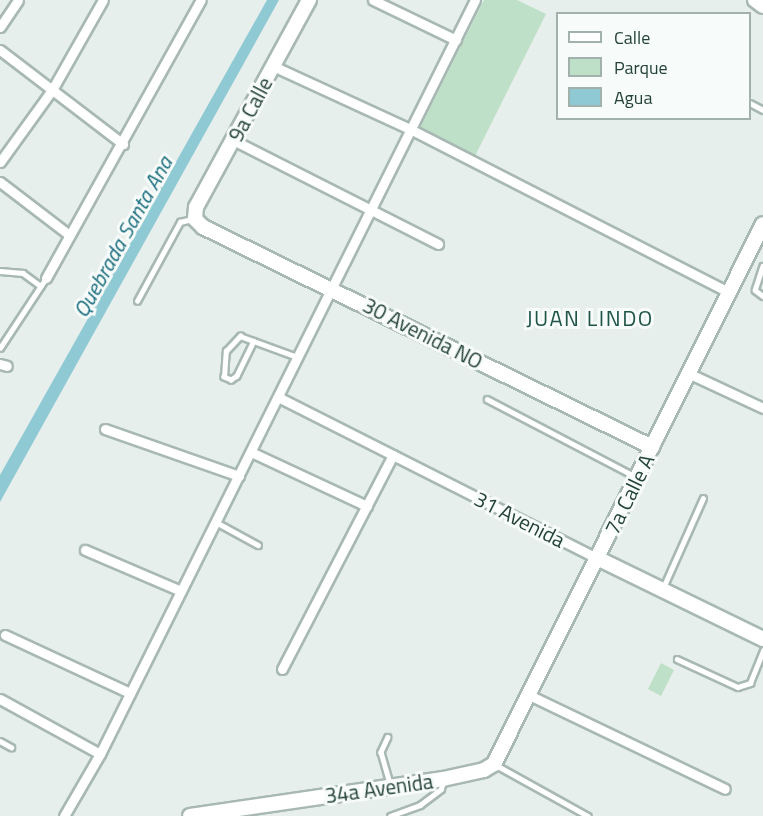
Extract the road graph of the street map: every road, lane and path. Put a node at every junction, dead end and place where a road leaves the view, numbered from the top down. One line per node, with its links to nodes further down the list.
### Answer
1 (18, 0): 9 (street)
2 (103, 0): 13 (street)
3 (201, 0): 16 (street)
4 (309, 0): 12 (street, 9a Calle)
5 (373, 0): 10 (street)
6 (475, 0): 10 (street)
7 (755, 0): 8 (street)
8 (763, 6)
9 (0, 27)
10 (456, 40): 14 (street)
11 (0, 50): 13 (street)
12 (273, 66): 14 (street); 15 (street, 9a Calle)
13 (52, 90): 16 (street); 17 (street)
14 (412, 130): 19 (street); 28 (street)
15 (233, 140): 19 (street); 20 (street, 9a Calle)
16 (123, 144): 22 (street)
17 (0, 162)
18 (0, 182): 22 (street)
19 (372, 212): 23 (street); 27 (street)
20 (195, 219): 27 (street, 30 Avenida NO); 30 (lane)
21 (763, 224): 28 (street, 7a Calle A)
22 (68, 234): 26 (street)
23 (438, 244)
24 (763, 266): 29 (lane)
25 (0, 271): 26 (lane)
26 (44, 282): 32 (lane)
27 (333, 288): 33 (street); 39 (street, 30 Avenida NO)
28 (729, 292): 34 (street, 7a Calle A)
29 (763, 296)
30 (137, 301)
31 (254, 341): 31 (lane); 33 (lane)
32 (0, 348)
33 (298, 358): 35 (street)
34 (688, 374): 37 (street); 39 (street, 7a Calle A)
35 (278, 397): 40 (street); 41 (street, 31 Avenida)
36 (487, 399): 43 (lane)
37 (763, 408)
38 (105, 429): 42 (street)
39 (652, 447): 43 (street, 7a Calle A)
40 (251, 452): 42 (street); 45 (street)
41 (393, 455): 45 (street); 49 (street, 31 Avenida)
42 (239, 476): 46 (street)
43 (637, 477): 49 (street, 7a Calle A)
44 (703, 498): 50 (lane)
45 (367, 506): 56 (street)
46 (216, 522): 47 (lane); 51 (street)
47 (258, 545)
48 (86, 550): 51 (street)
49 (597, 558): 50 (street, 31 Avenida); 58 (street, 7a Calle A)
50 (662, 590): 53 (street, 31 Avenida)
51 (181, 591): 57 (street)
52 (5, 635): 57 (street)
53 (763, 639)
54 (763, 650): 55 (lane)
55 (677, 660)
56 (282, 669)
57 (130, 693): 63 (street)
58 (529, 695): 64 (street, 7a Calle A); 67 (street)
59 (0, 699): 63 (street)
60 (388, 737): 66 (lane)
61 (0, 741): 62 (lane)
62 (11, 747)
63 (100, 754): 69 (street)
64 (494, 764): 65 (street, 34a Avenida); 72 (lane)
65 (443, 779): 66 (street, 34a Avenida); 71 (lane)
66 (391, 786): 68 (street, 34a Avenida)
67 (725, 789)
68 (214, 814): 70 (street, 34a Avenida)
69 (64, 816)
70 (190, 816)
71 (390, 816)
72 (588, 816)

